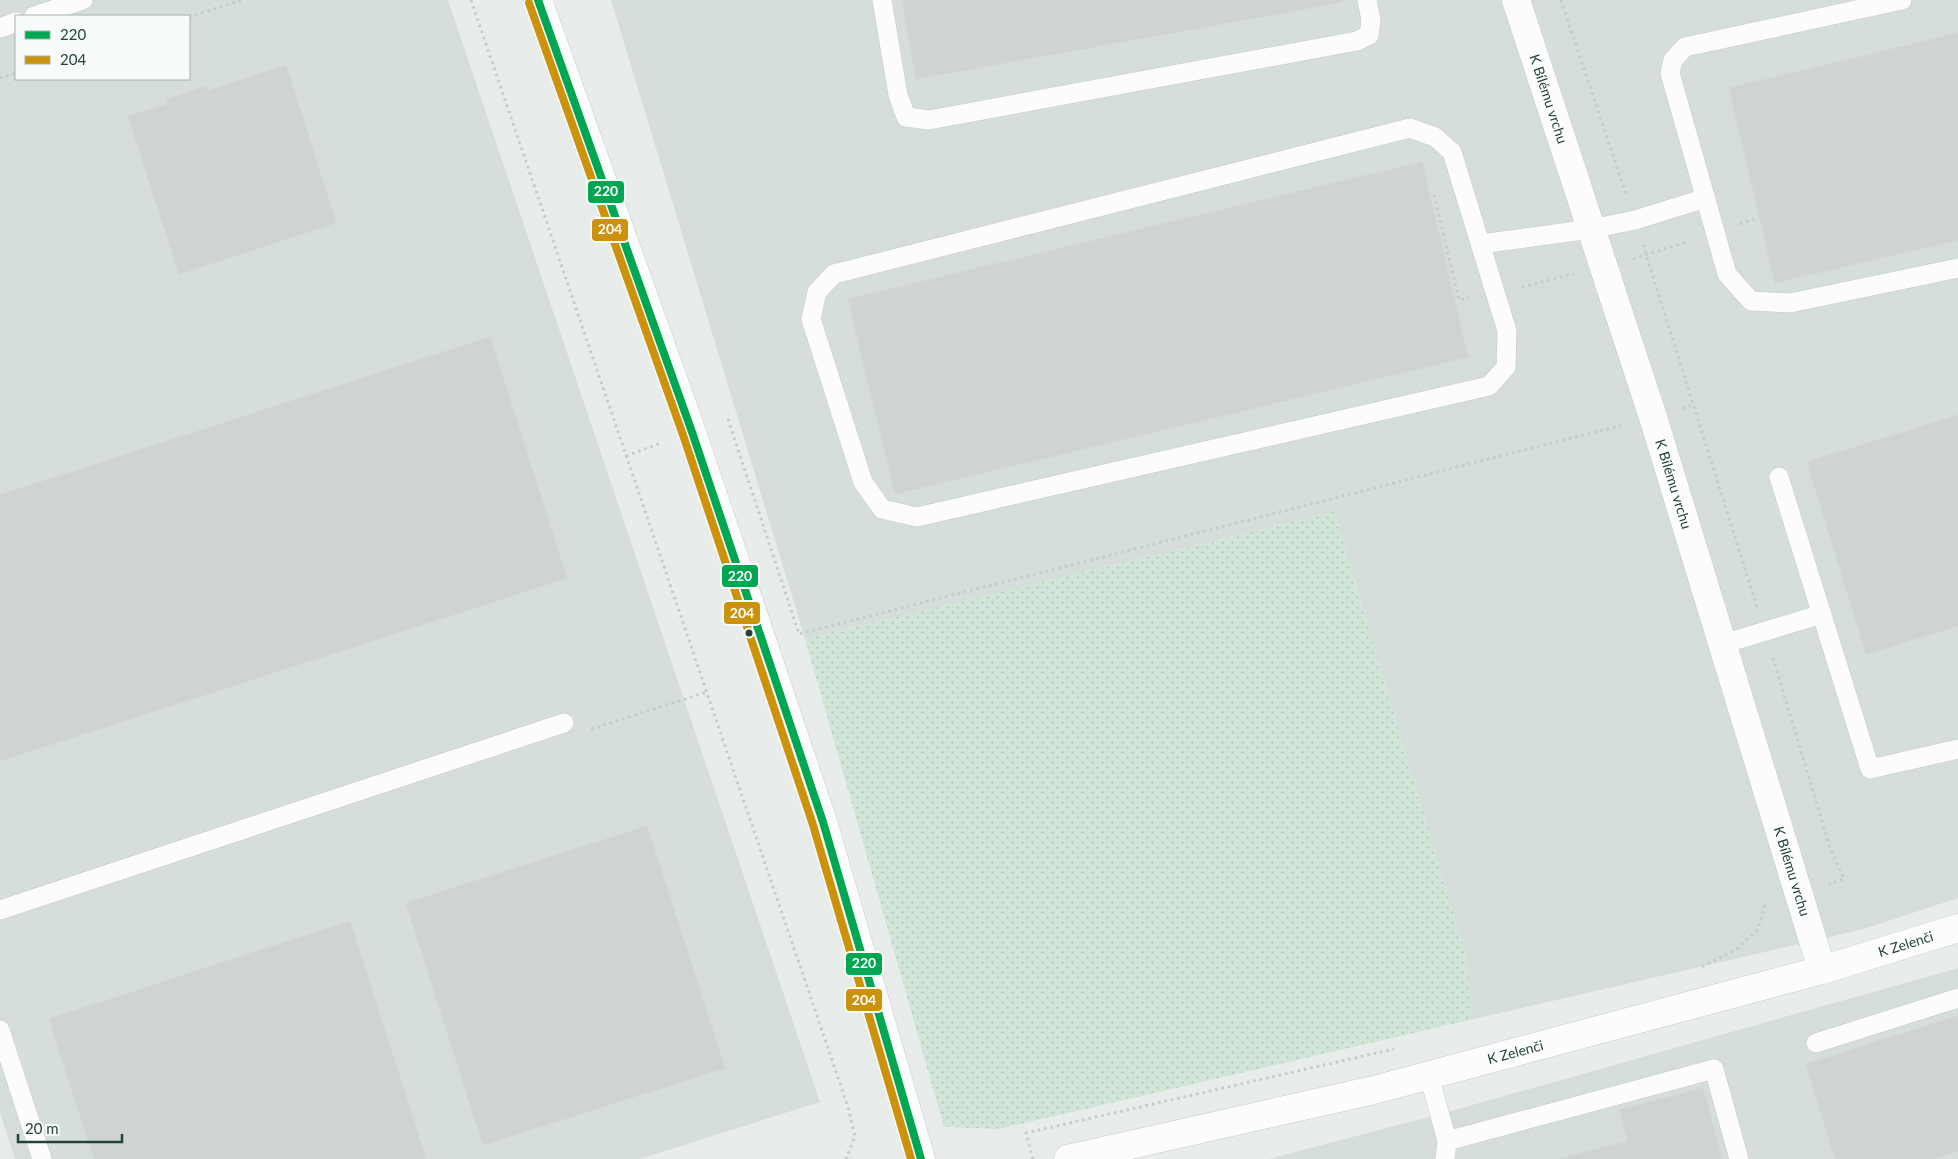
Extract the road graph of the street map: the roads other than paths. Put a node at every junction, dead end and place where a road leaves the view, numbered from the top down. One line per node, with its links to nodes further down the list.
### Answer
1 (83, 0): 7 (lane)
2 (538, 0): 28 (street)
3 (882, 0): 4 (lane)
4 (1367, 0)
5 (1516, 0): 11 (street, K Bílému vrchu)
6 (1902, 0): 10 (lane)
7 (37, 15)
8 (15, 22): 9 (lane)
9 (0, 28)
10 (1706, 198): 11 (lane); 13 (lane)
11 (1591, 229): 12 (lane); 16 (street, K Bílému vrchu)
12 (1481, 244): 12 (lane)
13 (1958, 268)
14 (1779, 478): 15 (lane)
15 (1822, 614): 16 (lane); 18 (lane)
16 (1723, 644): 21 (street, K Bílému vrchu)
17 (564, 723): 19 (lane)
18 (1958, 749)
19 (0, 910)
20 (1958, 928): 21 (street, K Zelenči)
21 (1822, 970): 25 (street, K Zelenči)
22 (1958, 998): 24 (lane)
23 (0, 1030): 27 (lane)
24 (1816, 1043)
25 (1429, 1075): 26 (lane); 29 (street, K Zelenči)
26 (1446, 1150): 30 (lane)
27 (42, 1159)
28 (921, 1159)
29 (1068, 1159)
30 (1739, 1159)

